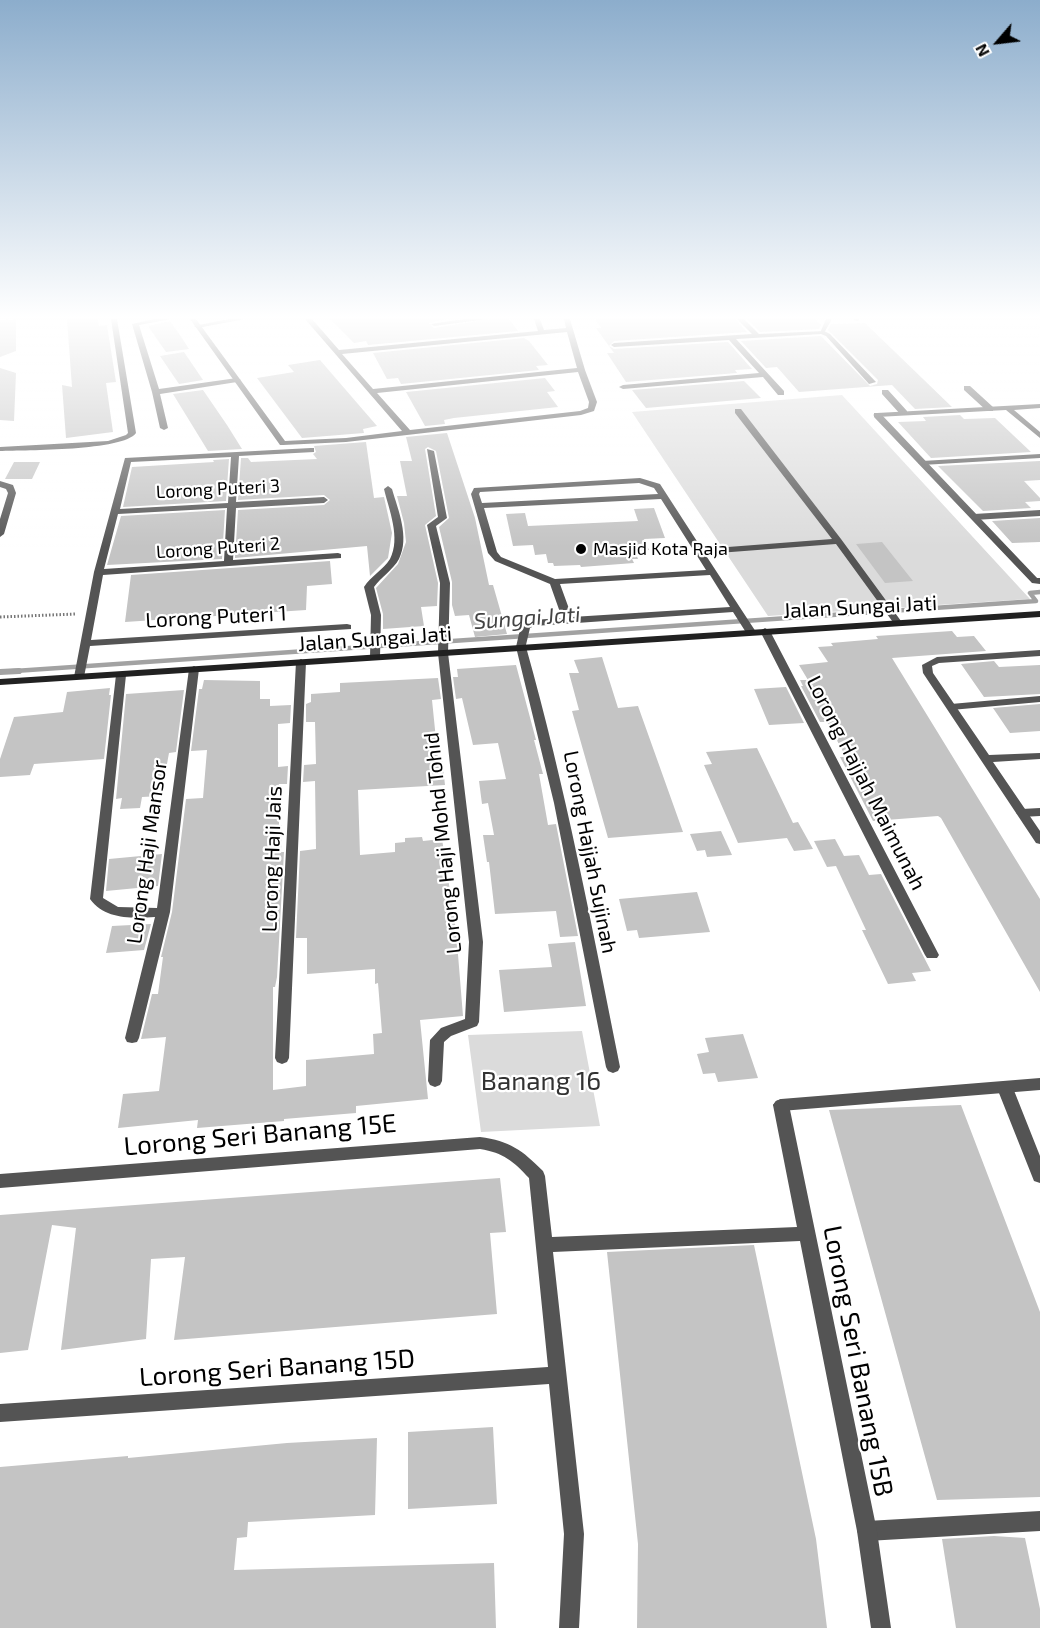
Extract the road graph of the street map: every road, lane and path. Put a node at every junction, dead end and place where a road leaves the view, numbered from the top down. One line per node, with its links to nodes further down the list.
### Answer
1 (126, 395): 16 (street)
2 (157, 395): 13 (street)
3 (248, 395): 14 (street)
4 (374, 395): 14 (street)
5 (590, 395): 14 (street)
6 (888, 395): 12 (street)
7 (975, 395): 10 (street)
8 (1040, 406): 9 (street)
9 (1008, 408): 10 (street); 15 (street)
10 (990, 409): 12 (street)
11 (738, 411): 32 (street)
12 (904, 413): 21 (street)
13 (164, 428)
14 (407, 432)
15 (1038, 433)
16 (0, 449)
17 (311, 450): 19 (street)
18 (430, 451): 51 (street)
19 (235, 454): 26 (street); 28 (street)
20 (1040, 456): 21 (street)
21 (922, 463): 30 (street)
22 (0, 484): 31 (street)
23 (388, 489): 52 (street)
24 (664, 496): 27 (street); 27 (street); 33 (street)
25 (324, 500): 26 (street, Lorong Puteri 3)
26 (232, 505): 28 (street, Lorong Puteri 3); 35 (street)
27 (478, 506): 39 (street)
28 (114, 512): 36 (street)
29 (1040, 513): 30 (street)
30 (974, 517): 38 (street)
31 (0, 534)
32 (838, 541): 33 (street); 44 (street)
33 (699, 552): 37 (street)
34 (338, 556): 35 (street, Lorong Puteri 2)
35 (228, 564): 36 (street, Lorong Puteri 2)
36 (99, 572): 42 (street)
37 (712, 572): 39 (street); 40 (street)
38 (1038, 581)
39 (554, 582): 45 (street)
40 (736, 609): 45 (street); 46 (street)
41 (1040, 614): 44 (main road, Jalan Sungai Jati)
42 (92, 615): 43 (path); 50 (street)
43 (0, 617)
44 (893, 617): 48 (main road, Jalan Sungai Jati)
45 (568, 621): 49 (street)
46 (748, 626): 48 (main road, Jalan Sungai Jati); 49 (main road, Jalan Sungai Jati)
47 (347, 627): 50 (street, Lorong Puteri 1)
48 (765, 631): 67 (street, Lorong Hajjah Maimunah)
49 (522, 639): 51 (main road, Jalan Sungai Jati); 70 (street, Lorong Hajjah Sujinah)
50 (87, 643): 56 (street)
51 (443, 646): 52 (main road, Jalan Sungai Jati); 71 (street, Lorong Haji Mohd Tohid)
52 (376, 650): 54 (main road, Jalan Sungai Jati)
53 (1040, 653): 60 (street)
54 (301, 662): 55 (main road, Jalan Sungai Jati); 69 (street, Lorong Haji Jais)
55 (194, 669): 57 (main road, Jalan Sungai Jati); 66 (street, Lorong Haji Mansor)
56 (80, 670): 57 (main road, Jalan Sungai Jati); 58 (main road, Jalan Sungai Jati)
57 (121, 675): 66 (street)
58 (0, 682)
59 (1040, 699): 60 (street)
60 (951, 707): 62 (street)
61 (1040, 756): 62 (street)
62 (986, 759): 64 (street)
63 (1040, 812): 64 (street)
64 (1022, 813): 65 (street)
65 (1040, 840)
66 (163, 912): 68 (street, Lorong Haji Mansor)
67 (932, 955)
68 (132, 1038)
69 (282, 1058)
70 (613, 1067)
71 (435, 1081)
72 (1040, 1084): 73 (street)
73 (1005, 1088): 74 (street); 76 (street, Lorong Seri Banang 15B)
74 (1040, 1176)
75 (0, 1181): 77 (street, Lorong Seri Banang 15E)
76 (807, 1234): 77 (street); 81 (street, Lorong Seri Banang 15B)
77 (544, 1245): 78 (street)
78 (558, 1375): 79 (street, Lorong Seri Banang 15D); 82 (street)
79 (0, 1413)
80 (1040, 1521): 81 (street)
81 (867, 1531): 83 (street, Lorong Seri Banang 15B)
82 (569, 1628)
83 (881, 1628)

